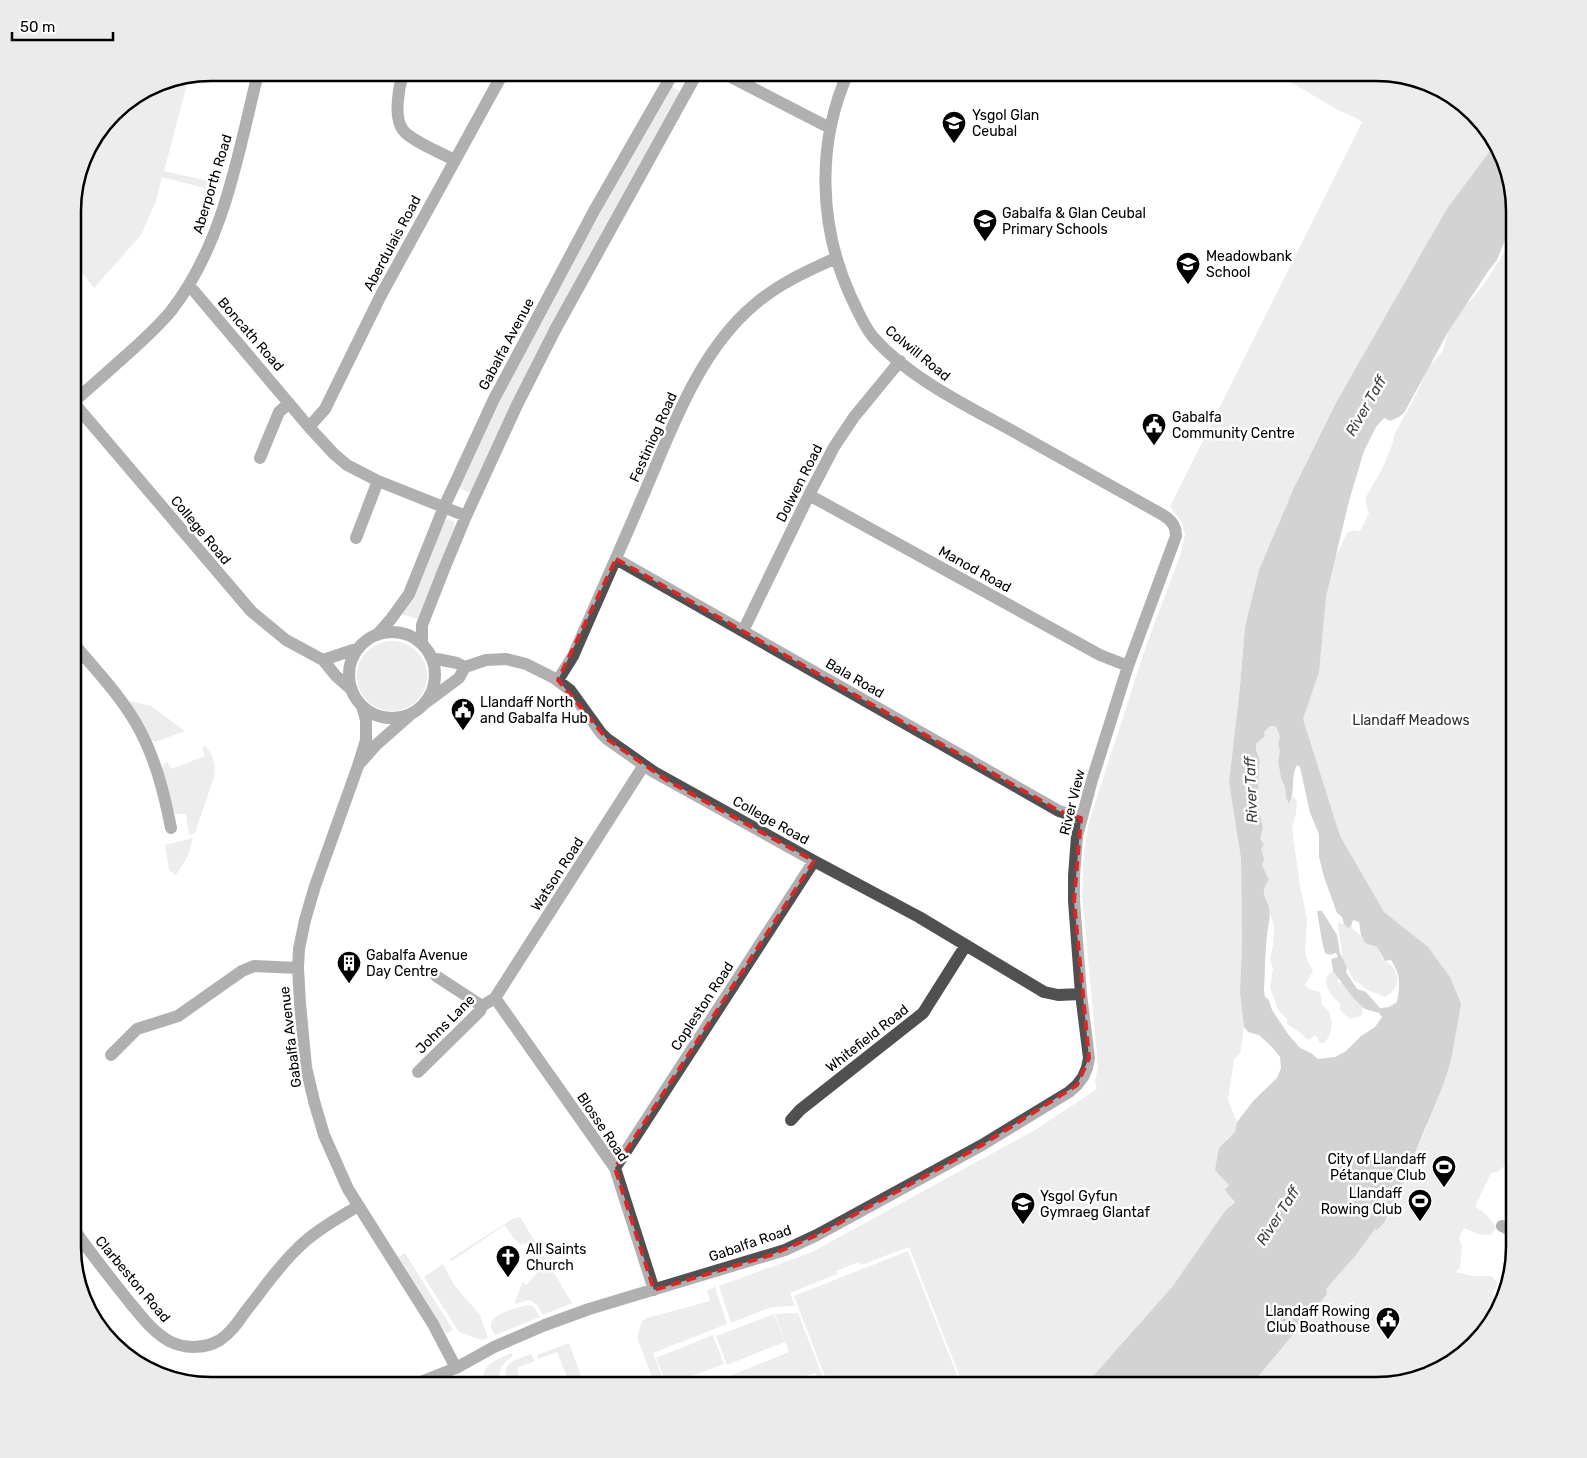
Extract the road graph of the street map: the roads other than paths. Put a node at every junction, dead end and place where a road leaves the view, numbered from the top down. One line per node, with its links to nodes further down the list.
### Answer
1 (256, 81): 11 (street, Aberporth Road)
2 (402, 81): 9 (street)
3 (498, 81): 9 (street, Aberdulais Road)
4 (668, 81): 20 (street, Gabalfa Avenue)
5 (692, 81): 21 (street)
6 (740, 81): 8 (street)
7 (845, 81): 8 (street, Colwill Road)
8 (830, 128): 10 (street, Colwill Road)
9 (454, 160): 16 (street, Aberdulais Road)
10 (836, 258): 12 (street, Colwill Road); 24 (street, Festiniog Road)
11 (188, 286): 13 (street, Aberporth Road); 14 (street, Boncath Road)
12 (900, 362): 19 (street, Dolwen Road); 22 (street, Colwill Road)
13 (82, 394)
14 (289, 403): 16 (street, Boncath Road); 17 (street)
15 (82, 413): 31 (street, College Road)
16 (309, 427): 18 (street, Boncath Road)
17 (260, 458)
18 (378, 480): 20 (street, Boncath Road); 23 (street)
19 (809, 495): 25 (street, Dolwen Road); 32 (street, Manod Road)
20 (444, 507): 21 (street, Boncath Road); 26 (street, Gabalfa Avenue)
21 (466, 516): 27 (street)
22 (1176, 536): 32 (street, River View)
23 (356, 538)
24 (616, 559): 25 (street, Bala Road); 34 (street, Festiniog Road)
25 (743, 631): 41 (street, Bala Road)
26 (377, 635): 27 (street); 28 (street)
27 (422, 644): 30 (street)
28 (359, 648): 31 (street); 35 (street)
29 (82, 654): 42 (street)
30 (432, 658): 33 (street); 36 (street)
31 (322, 660): 35 (street, College Road)
32 (1128, 666): 41 (street, River View)
33 (465, 667): 34 (street, College Road); 36 (street)
34 (558, 680): 40 (street, College Road)
35 (352, 690): 37 (street)
36 (424, 704): 38 (street)
37 (362, 706): 38 (street); 39 (street, Gabalfa Avenue)
38 (413, 713): 39 (street, Gabalfa Avenue)
39 (358, 766): 45 (street, Gabalfa Avenue)
40 (644, 766): 43 (street, College Road); 48 (street, Watson Road)
41 (1081, 818): 47 (street, River View)
42 (170, 828)
43 (814, 862): 44 (street, College Road); 54 (street, Copleston Road)
44 (966, 945): 47 (street, College Road); 53 (street, Whitefield Road)
45 (298, 968): 50 (street); 55 (street, Gabalfa Avenue)
46 (436, 976): 49 (street)
47 (1081, 994): 52 (street, River View)
48 (495, 998): 49 (street, Johns Lane); 54 (street, Blosse Road)
49 (482, 1006): 51 (street, Johns Lane)
50 (111, 1055)
51 (418, 1072)
52 (1077, 1085): 59 (street, Gabalfa Road)
53 (792, 1120)
54 (615, 1168): 59 (street, Blosse Road)
55 (358, 1206): 58 (street, Clarbeston Road); 60 (street, Gabalfa Avenue)
56 (1502, 1226): 57 (street)
57 (1506, 1228)
58 (82, 1240)
59 (654, 1290): 60 (street, Gabalfa Road)
60 (456, 1368): 61 (street, Gabalfa Road)
61 (434, 1377)

